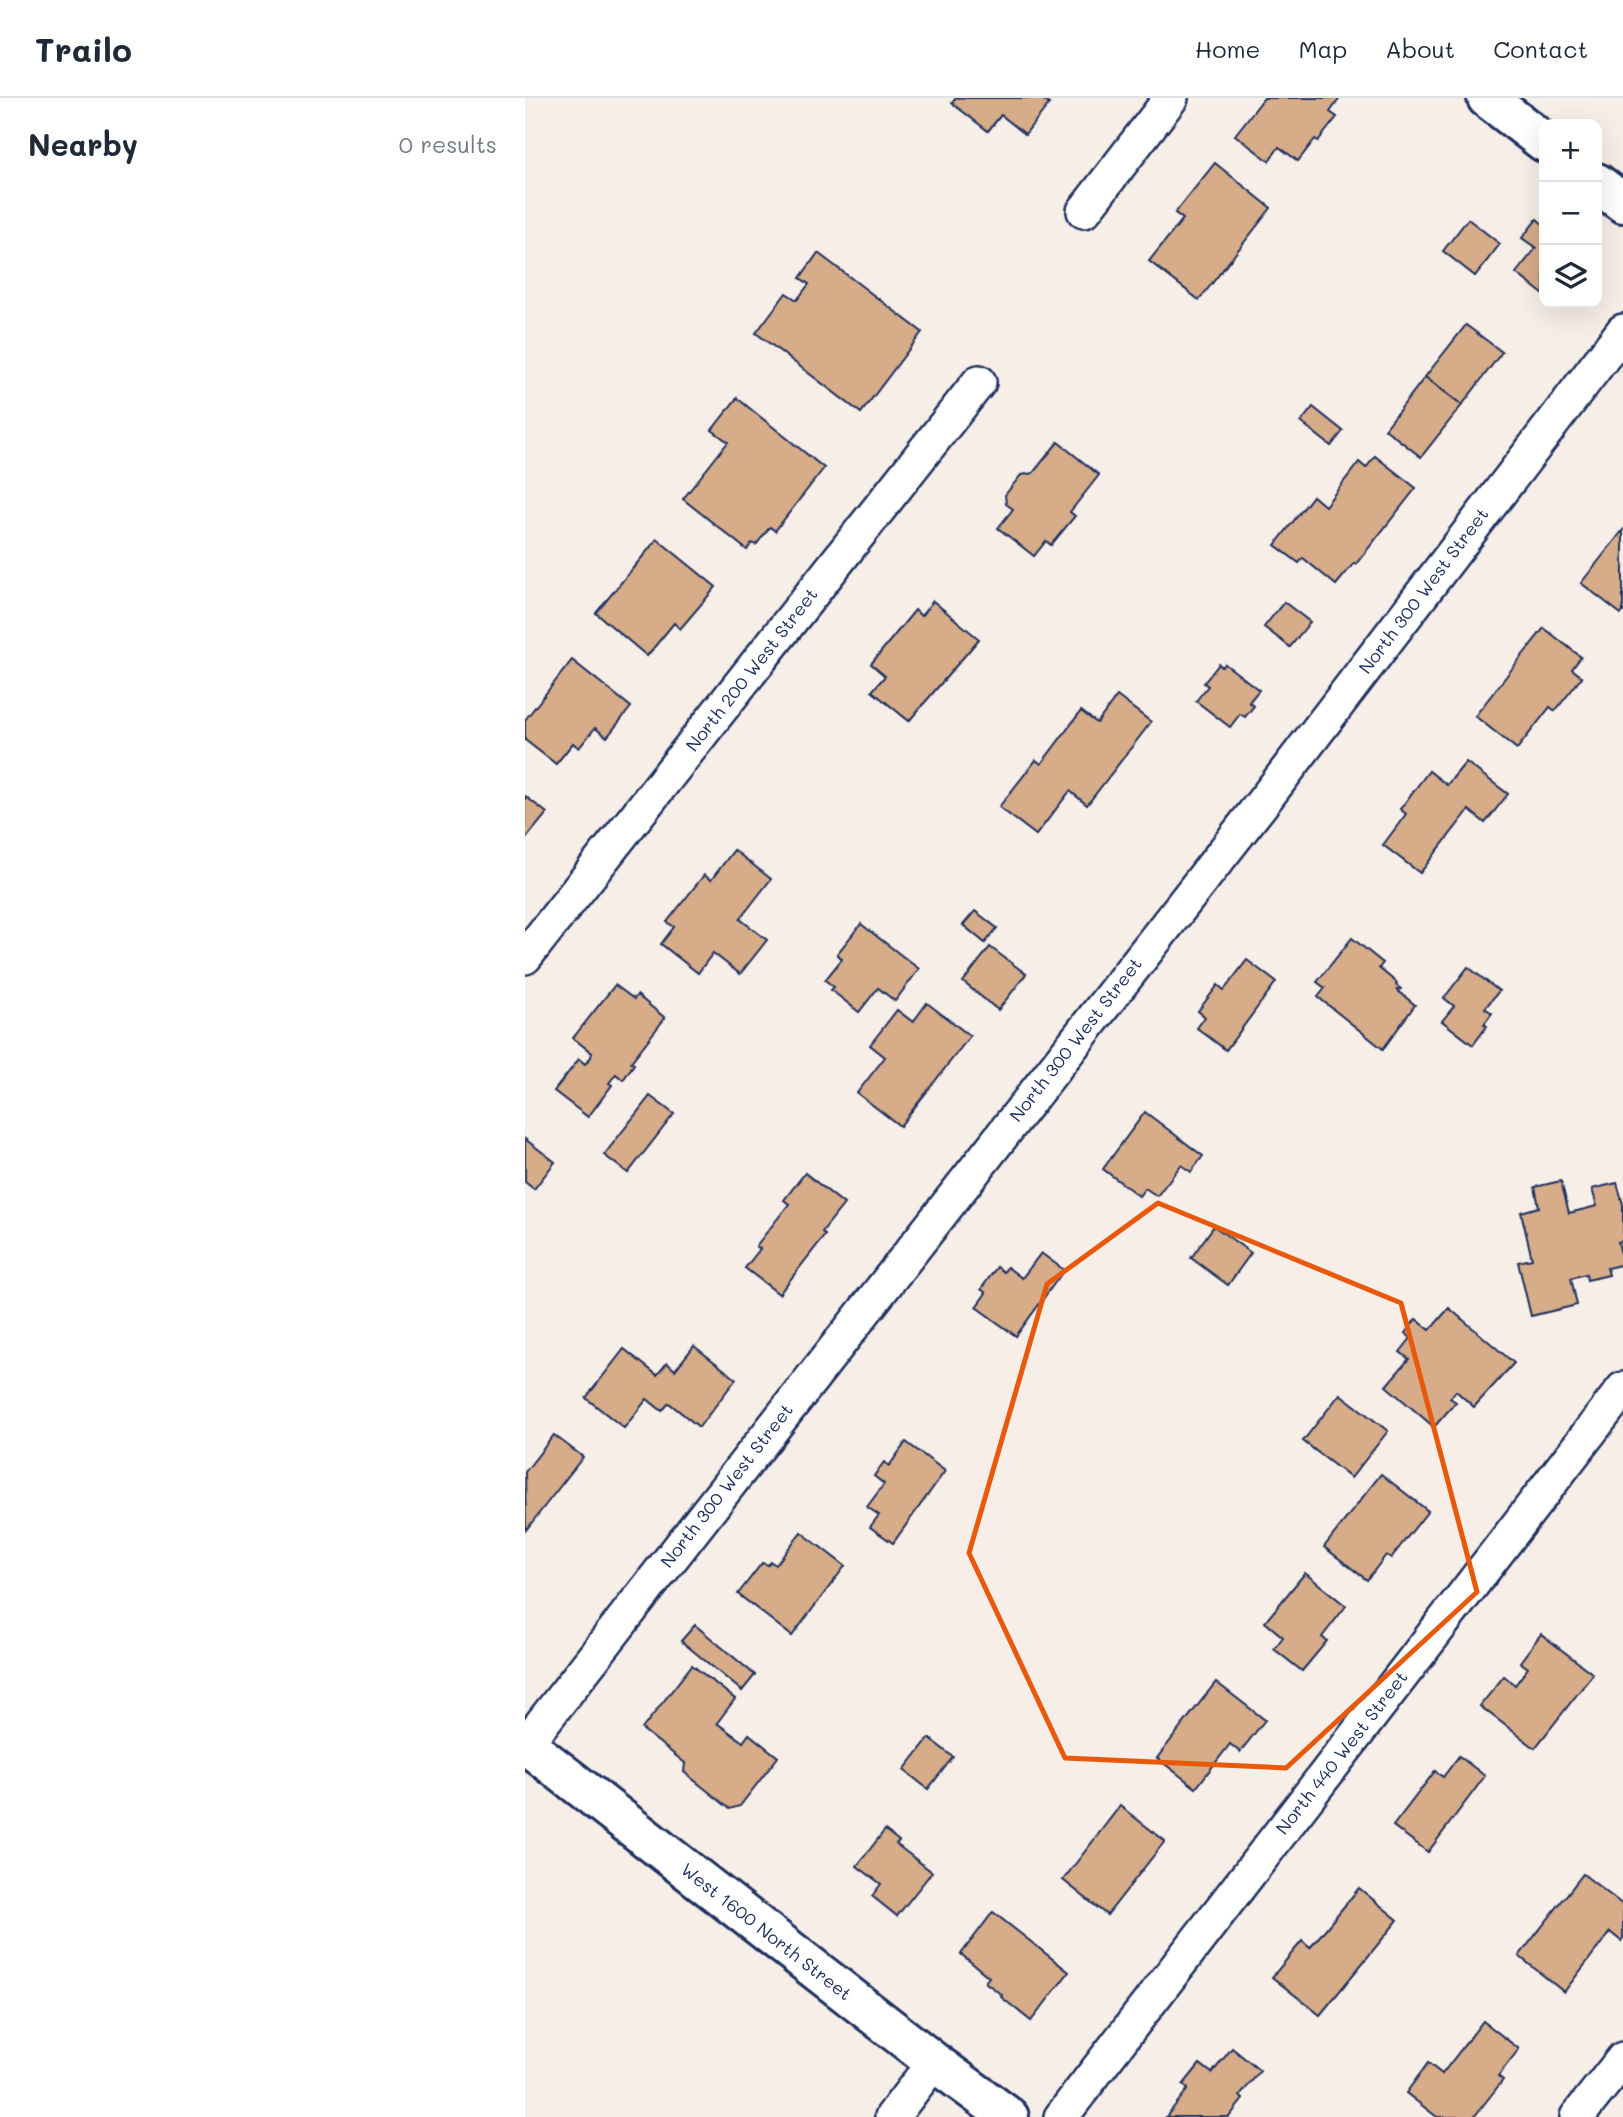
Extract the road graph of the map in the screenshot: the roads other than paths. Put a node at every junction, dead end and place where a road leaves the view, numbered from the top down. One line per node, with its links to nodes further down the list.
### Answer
1 (1171, 98): 6 (street)
2 (1487, 98): 3 (street)
3 (1539, 138)
4 (1602, 187): 5 (street)
5 (1623, 203)
6 (1084, 211)
7 (1623, 331): 11 (street, North 300 West Street)
8 (979, 382): 9 (street, North 200 West Street)
9 (525, 957)
10 (1623, 1389): 16 (street, North 440 West Street)
11 (525, 1744): 13 (street, West 1600 North Street)
12 (1623, 2059): 17 (street)
13 (934, 2062): 14 (street); 15 (street, West 1600 North Street)
14 (892, 2117)
15 (1009, 2117)
16 (1061, 2117)
17 (1577, 2117)

